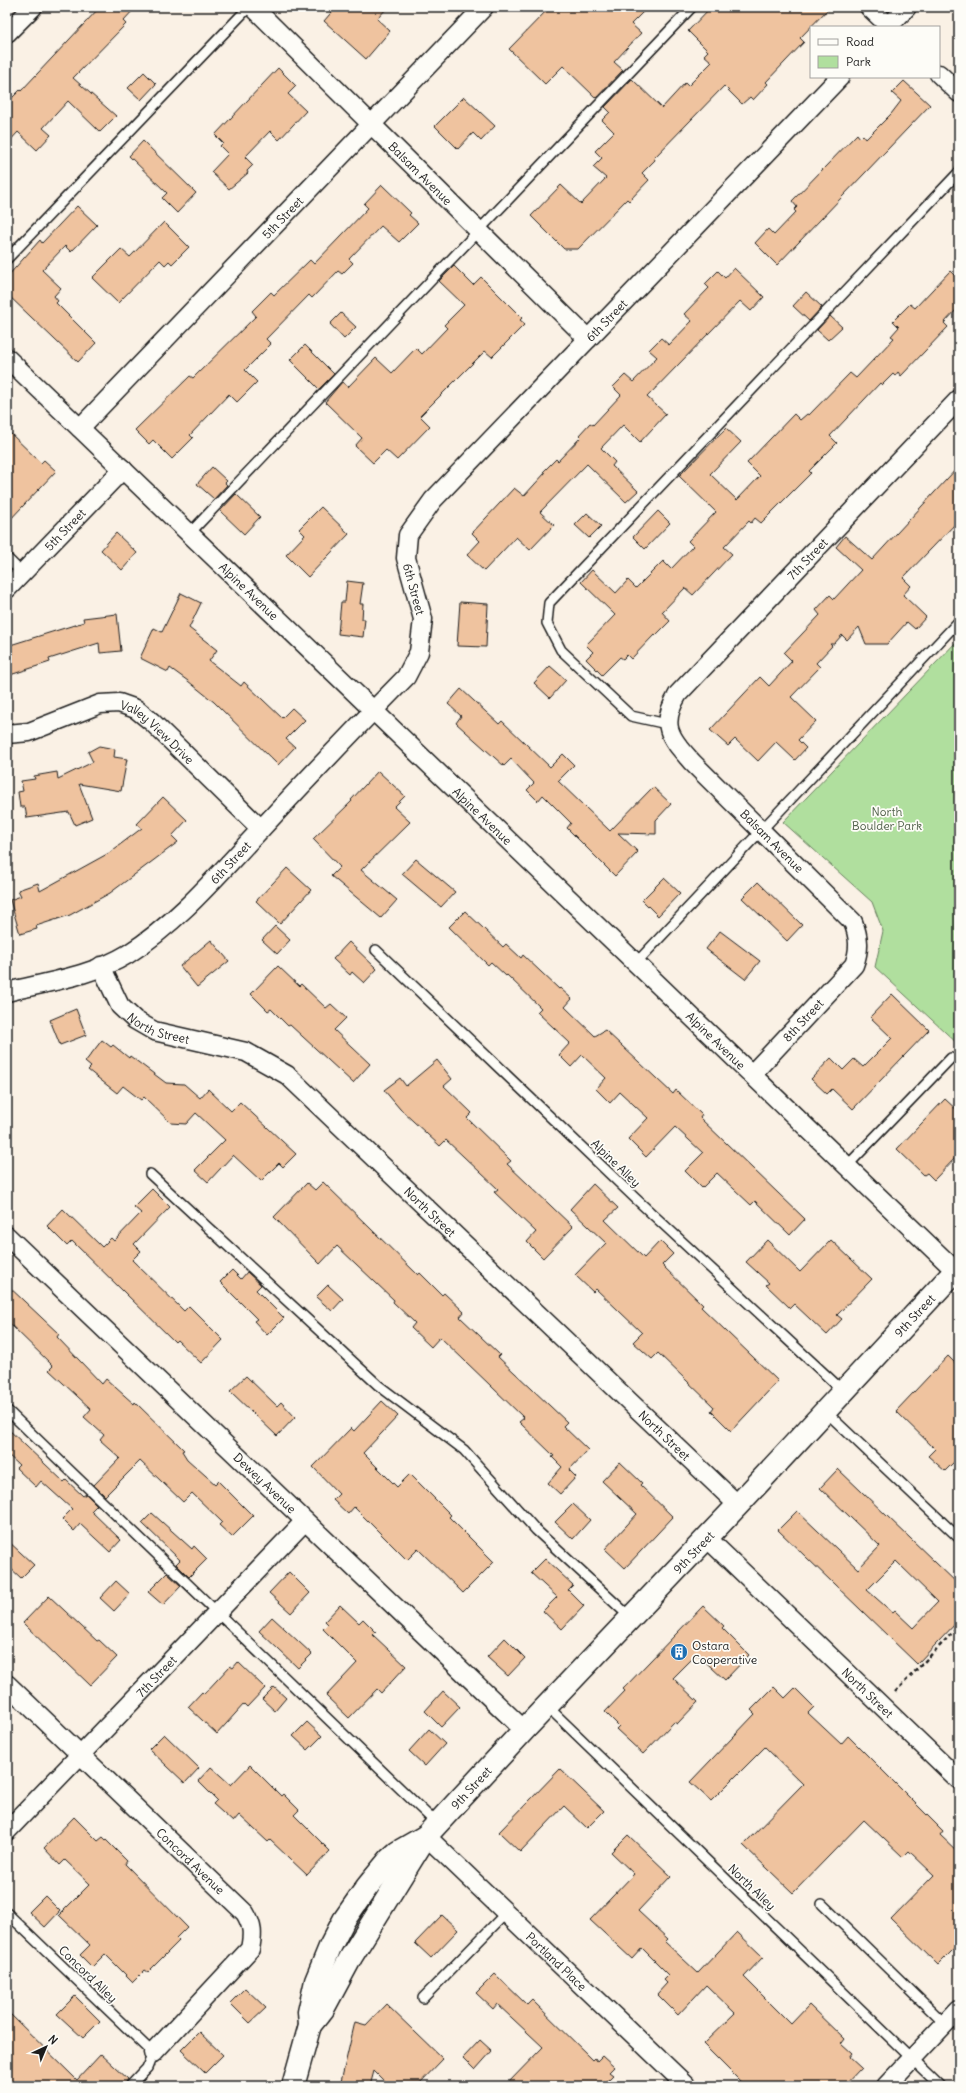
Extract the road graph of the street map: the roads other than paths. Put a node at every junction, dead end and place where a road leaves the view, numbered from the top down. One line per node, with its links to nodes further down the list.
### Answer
1 (33, 7): 10 (street)
2 (249, 7): 17 (lane)
3 (253, 7): 14 (street, Balsam Avenue)
4 (484, 7): 14 (street, 5th Street)
5 (692, 7): 16 (lane)
6 (869, 7): 8 (street)
7 (907, 7): 9 (street)
8 (888, 26)
9 (890, 26)
10 (7, 33)
11 (940, 75): 13 (street)
12 (839, 78): 18 (street, 6th Street)
13 (959, 93)
14 (372, 125): 16 (street, Balsam Avenue); 21 (street, 5th Street)
15 (959, 172): 29 (lane)
16 (478, 231): 18 (street, Balsam Avenue); 23 (lane)
17 (7, 259)
18 (588, 339): 28 (street, 6th Street)
19 (7, 358): 21 (street, Alpine Avenue)
20 (959, 399): 29 (street, 7th Street)
21 (80, 428): 22 (street, Alpine Avenue)
22 (123, 469): 23 (street, Alpine Avenue); 25 (street, 5th Street)
23 (190, 533): 28 (street, Alpine Avenue)
24 (7, 558): 25 (lane)
25 (22, 573): 26 (street, 5th Street)
26 (7, 589)
27 (959, 621): 32 (lane)
28 (373, 710): 31 (street, 6th Street); 34 (street, Alpine Avenue)
29 (667, 724): 32 (street, Balsam Avenue)
30 (7, 734): 31 (street, Valley View Drive)
31 (261, 829): 36 (street, 6th Street)
32 (760, 830): 34 (lane); 35 (street, Balsam Avenue)
33 (376, 950): 44 (lane, Alpine Alley)
34 (636, 963): 39 (street, Alpine Avenue)
35 (854, 964): 39 (street, 8th Street)
36 (101, 966): 37 (street, 6th Street); 47 (street, North Street)
37 (7, 992)
38 (951, 1058): 40 (lane)
39 (752, 1074): 40 (street, Alpine Avenue)
40 (847, 1166): 43 (street, Alpine Avenue)
41 (150, 1174): 52 (lane)
42 (7, 1236): 48 (street, Dewey Avenue)
43 (958, 1271): 44 (street, 9th Street)
44 (843, 1391): 46 (street, 9th Street)
45 (7, 1410): 51 (lane)
46 (825, 1411): 47 (street, 9th Street); 50 (lane)
47 (738, 1505): 49 (street, 9th Street)
48 (305, 1521): 51 (street, 7th Street); 55 (street, Dewey Avenue)
49 (707, 1538): 52 (street, 9th Street); 57 (street, North Street)
50 (959, 1538)
51 (218, 1612): 56 (street, 7th Street); 58 (lane)
52 (631, 1618): 54 (street, 9th Street)
53 (7, 1684): 56 (street, Concord Avenue)
54 (547, 1706): 55 (street, 9th Street); 67 (lane, North Alley)
55 (524, 1730): 58 (street, 9th Street)
56 (81, 1756): 59 (street, 7th Street); 66 (street, Concord Avenue)
57 (959, 1780)
58 (432, 1830): 62 (street, Portland Place); 69 (street, 9th Street)
59 (7, 1831)
60 (822, 1904): 65 (lane)
61 (7, 1913): 66 (lane, Concord Alley)
62 (506, 1913): 63 (lane); 70 (street, Portland Place)
63 (423, 1998)
64 (959, 2009): 65 (street)
65 (945, 2024): 67 (street)
66 (153, 2052): 68 (lane)
67 (912, 2058): 71 (street); 72 (lane, North Alley)
68 (130, 2086)
69 (293, 2086)
70 (687, 2086)
71 (886, 2086)
72 (940, 2086)

